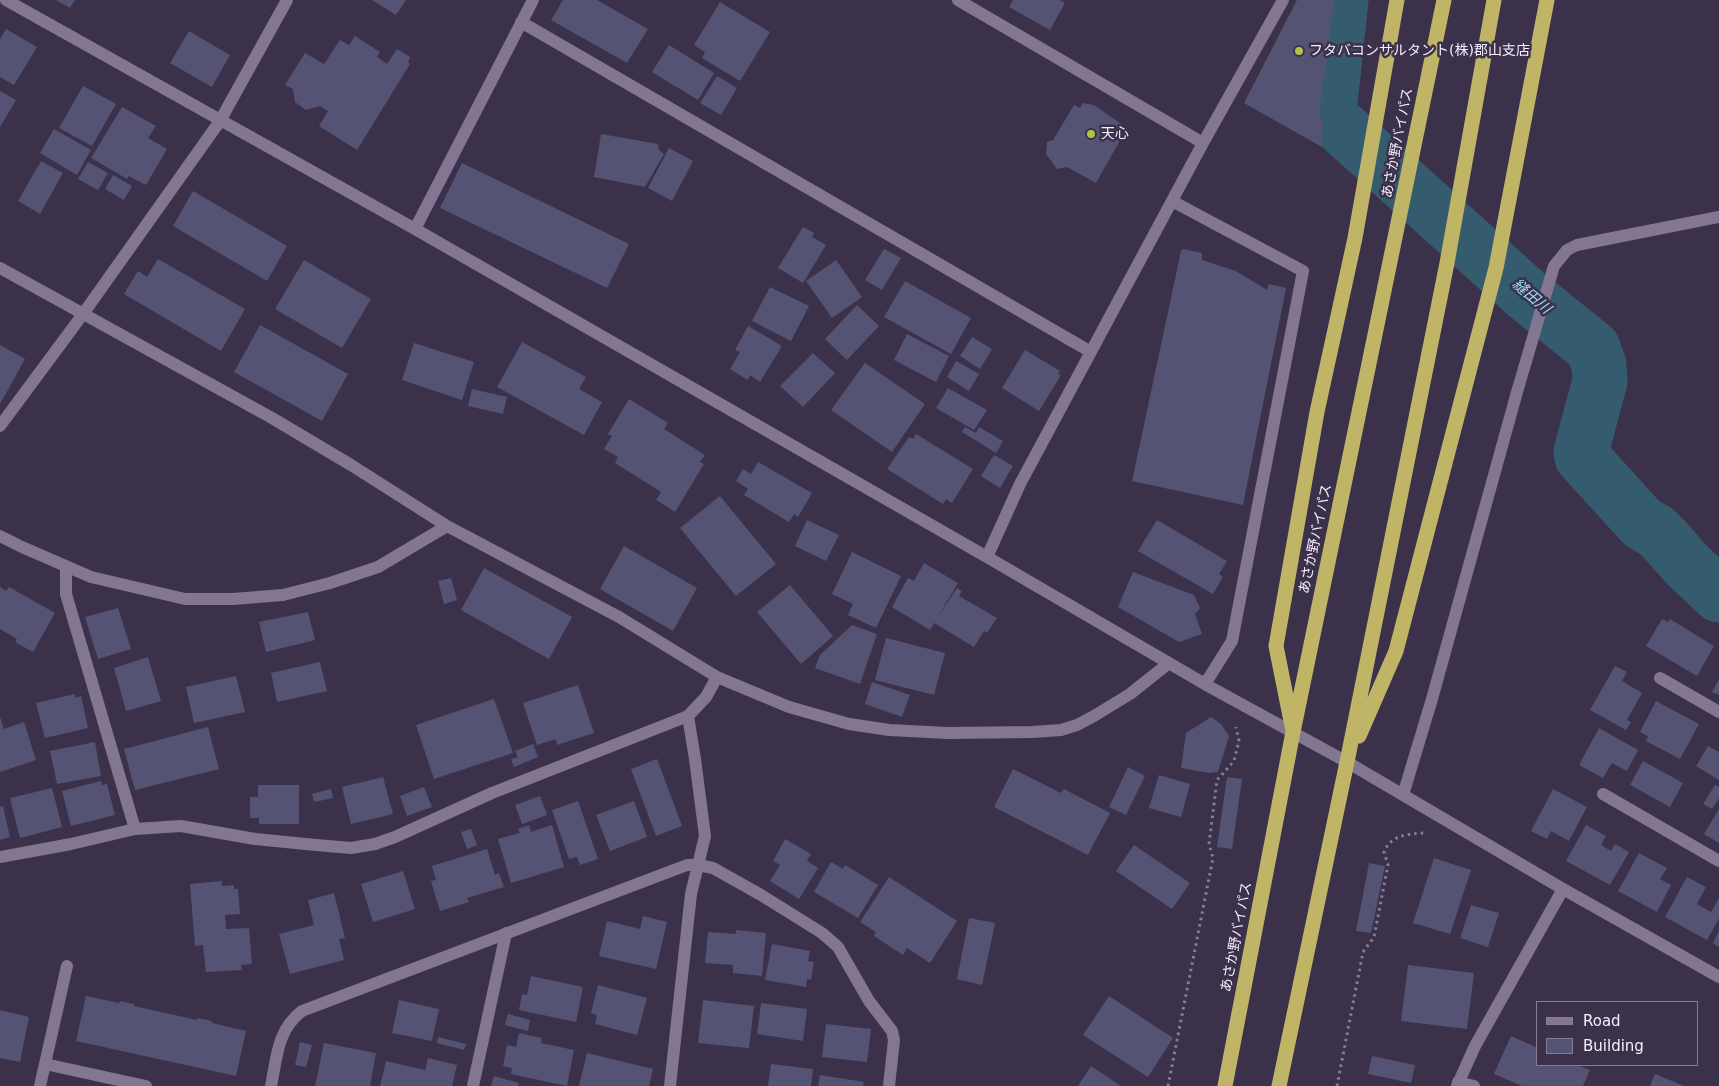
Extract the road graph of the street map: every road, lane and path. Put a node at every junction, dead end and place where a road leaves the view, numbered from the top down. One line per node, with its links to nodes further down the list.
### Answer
1 (6, 0): 11 (street)
2 (287, 0): 11 (street)
3 (533, 0): 10 (street)
4 (958, 0): 12 (street)
5 (1283, 0): 12 (street)
6 (1397, 0): 31 (highway)
7 (1444, 0): 31 (highway, あさか野バイパス)
8 (1494, 0): 32 (highway)
9 (1547, 0): 32 (highway)
10 (521, 22): 15 (street); 18 (street)
11 (220, 120): 15 (street); 17 (street)
12 (1203, 143): 13 (street)
13 (1172, 201): 18 (street); 27 (street)
14 (1719, 217): 34 (street)
15 (415, 229): 22 (street)
16 (0, 268): 17 (street)
17 (83, 314): 19 (street); 20 (street)
18 (1091, 352): 22 (street)
19 (0, 426)
20 (447, 526): 23 (street); 25 (street)
21 (0, 536): 23 (street)
22 (986, 557): 24 (street)
23 (66, 566): 35 (street)
24 (1169, 663): 25 (street); 27 (street)
25 (717, 677): 29 (street)
26 (1660, 678): 28 (street)
27 (1205, 684): 31 (street)
28 (1719, 712)
29 (688, 716): 35 (street); 39 (street)
30 (1232, 721): 52 (path)
31 (1293, 732): 32 (street); 53 (highway, あさか野バイパス)
32 (1347, 762): 34 (street); 54 (highway)
33 (1603, 794): 38 (street)
34 (1403, 795): 40 (street)
35 (135, 829): 37 (street)
36 (1432, 833): 55 (path)
37 (0, 857)
38 (1719, 861)
39 (698, 865): 41 (street); 50 (street); 51 (street)
40 (1563, 889): 43 (street); 45 (street)
41 (506, 934): 48 (street); 49 (street)
42 (67, 966): 44 (street)
43 (1719, 977)
44 (45, 1064): 46 (street); 47 (street)
45 (1458, 1084): 56 (street)
46 (40, 1086)
47 (146, 1086)
48 (271, 1086)
49 (473, 1086)
50 (670, 1086)
51 (890, 1086)
52 (1168, 1086)
53 (1225, 1086)
54 (1279, 1086)
55 (1336, 1086)
56 (1474, 1086)

